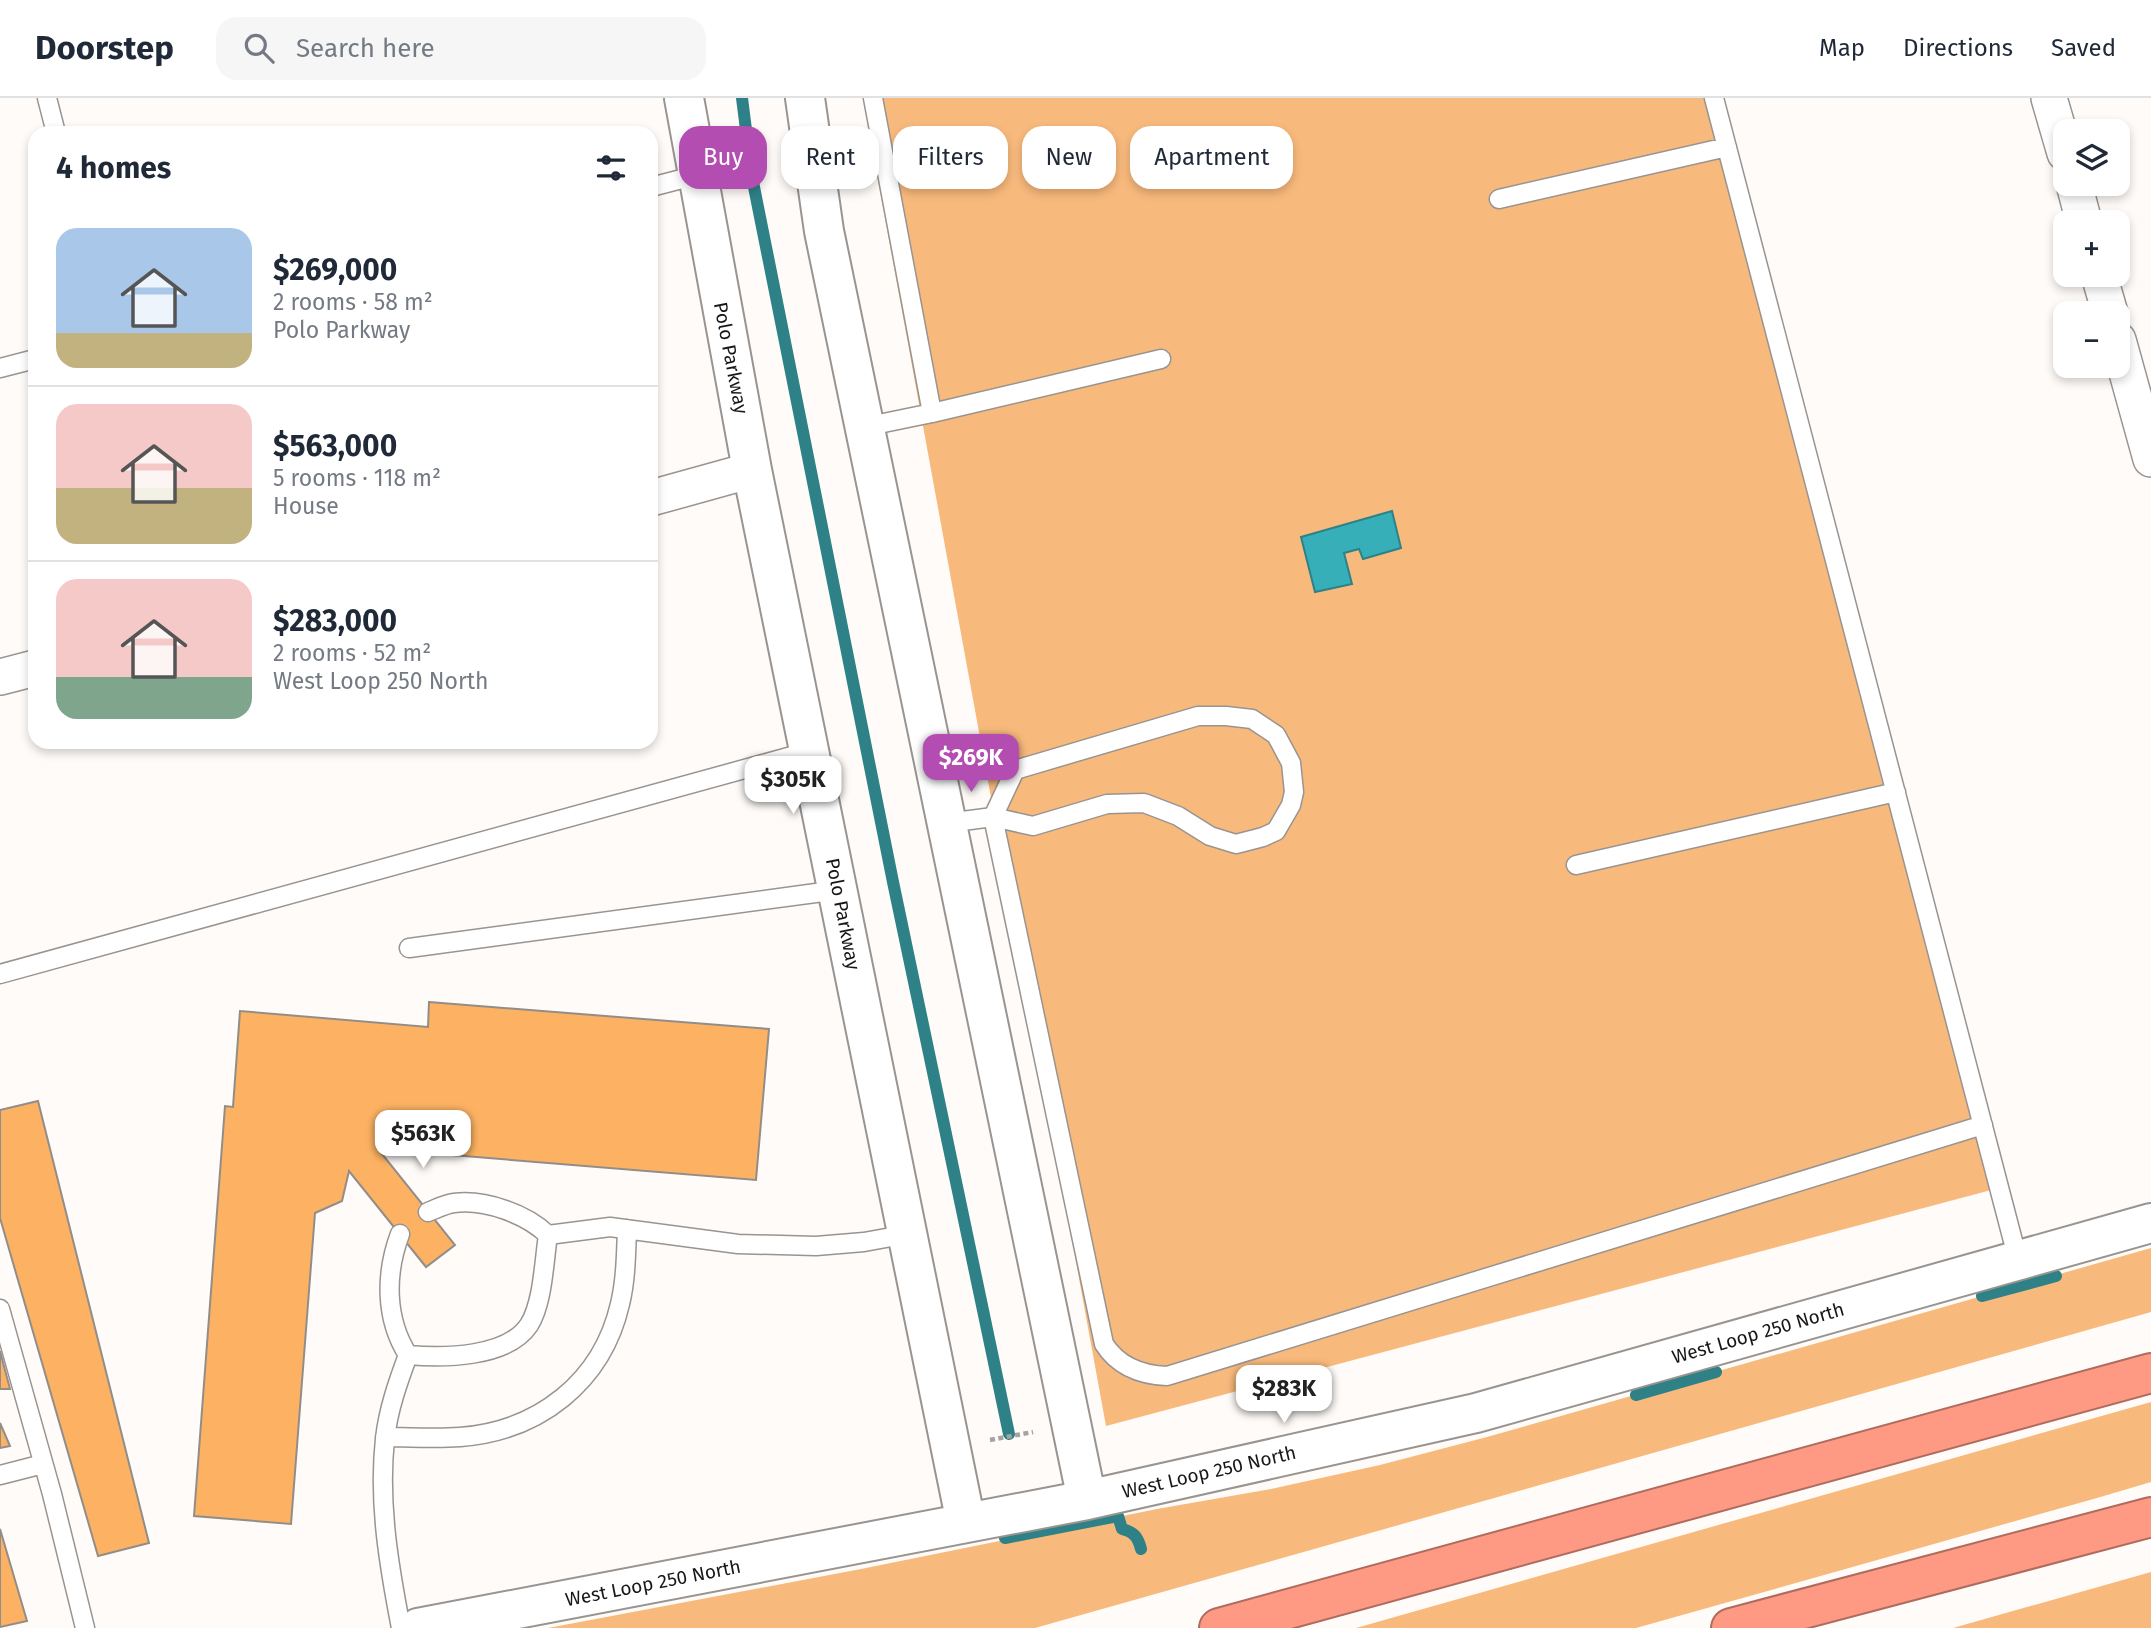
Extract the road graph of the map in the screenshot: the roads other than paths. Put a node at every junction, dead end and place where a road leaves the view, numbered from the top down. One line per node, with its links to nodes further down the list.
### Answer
1 (47, 98): 8 (lane)
2 (684, 98): 9 (street, Polo Parkway)
3 (805, 98): 20 (street)
4 (873, 98): 19 (lane)
5 (1714, 98): 10 (lane)
6 (2049, 98): 7 (street)
7 (2055, 119)
8 (54, 126)
9 (689, 126)
10 (1727, 147): 14 (lane); 27 (lane)
11 (679, 180): 12 (lane)
12 (658, 185)
13 (700, 189): 22 (street, Polo Parkway)
14 (1499, 199)
15 (1161, 359): 19 (lane)
16 (28, 361): 17 (lane)
17 (0, 368)
18 (2129, 378): 21 (street)
19 (932, 413): 20 (lane)
20 (864, 427): 29 (street)
21 (2151, 459)
22 (752, 470): 23 (street); 26 (street, Polo Parkway)
23 (658, 496)
24 (28, 669): 25 (street)
25 (0, 677)
26 (810, 751): 31 (street, Polo Parkway); 33 (lane)
27 (1896, 792): 30 (lane); 34 (lane)
28 (993, 817): 28 (lane); 29 (lane); 34 (lane)
29 (947, 823): 48 (street)
30 (1576, 865)
31 (838, 890): 32 (lane); 39 (street, Polo Parkway)
32 (409, 947)
33 (0, 974)
34 (1983, 1125): 41 (lane)
35 (428, 1212): 40 (lane)
36 (2151, 1223): 41 (street, West Loop 250 North)
37 (627, 1229): 39 (lane); 40 (lane); 45 (lane)
38 (400, 1234): 43 (lane)
39 (908, 1234): 50 (street, Polo Parkway)
40 (548, 1235): 43 (lane)
41 (2018, 1260): 48 (street, West Loop 250 North)
42 (0, 1309): 46 (lane)
43 (408, 1355): 45 (lane)
44 (2151, 1373): 54 (highway)
45 (385, 1437): 52 (lane)
46 (43, 1464): 47 (lane); 51 (lane)
47 (0, 1475)
48 (1087, 1500): 50 (street, West Loop 250 North)
49 (2151, 1517): 55 (highway)
50 (967, 1523): 53 (street, West Loop 250 North)
51 (85, 1628)
52 (401, 1628)
53 (418, 1628)
54 (1219, 1628)
55 (1731, 1628)

